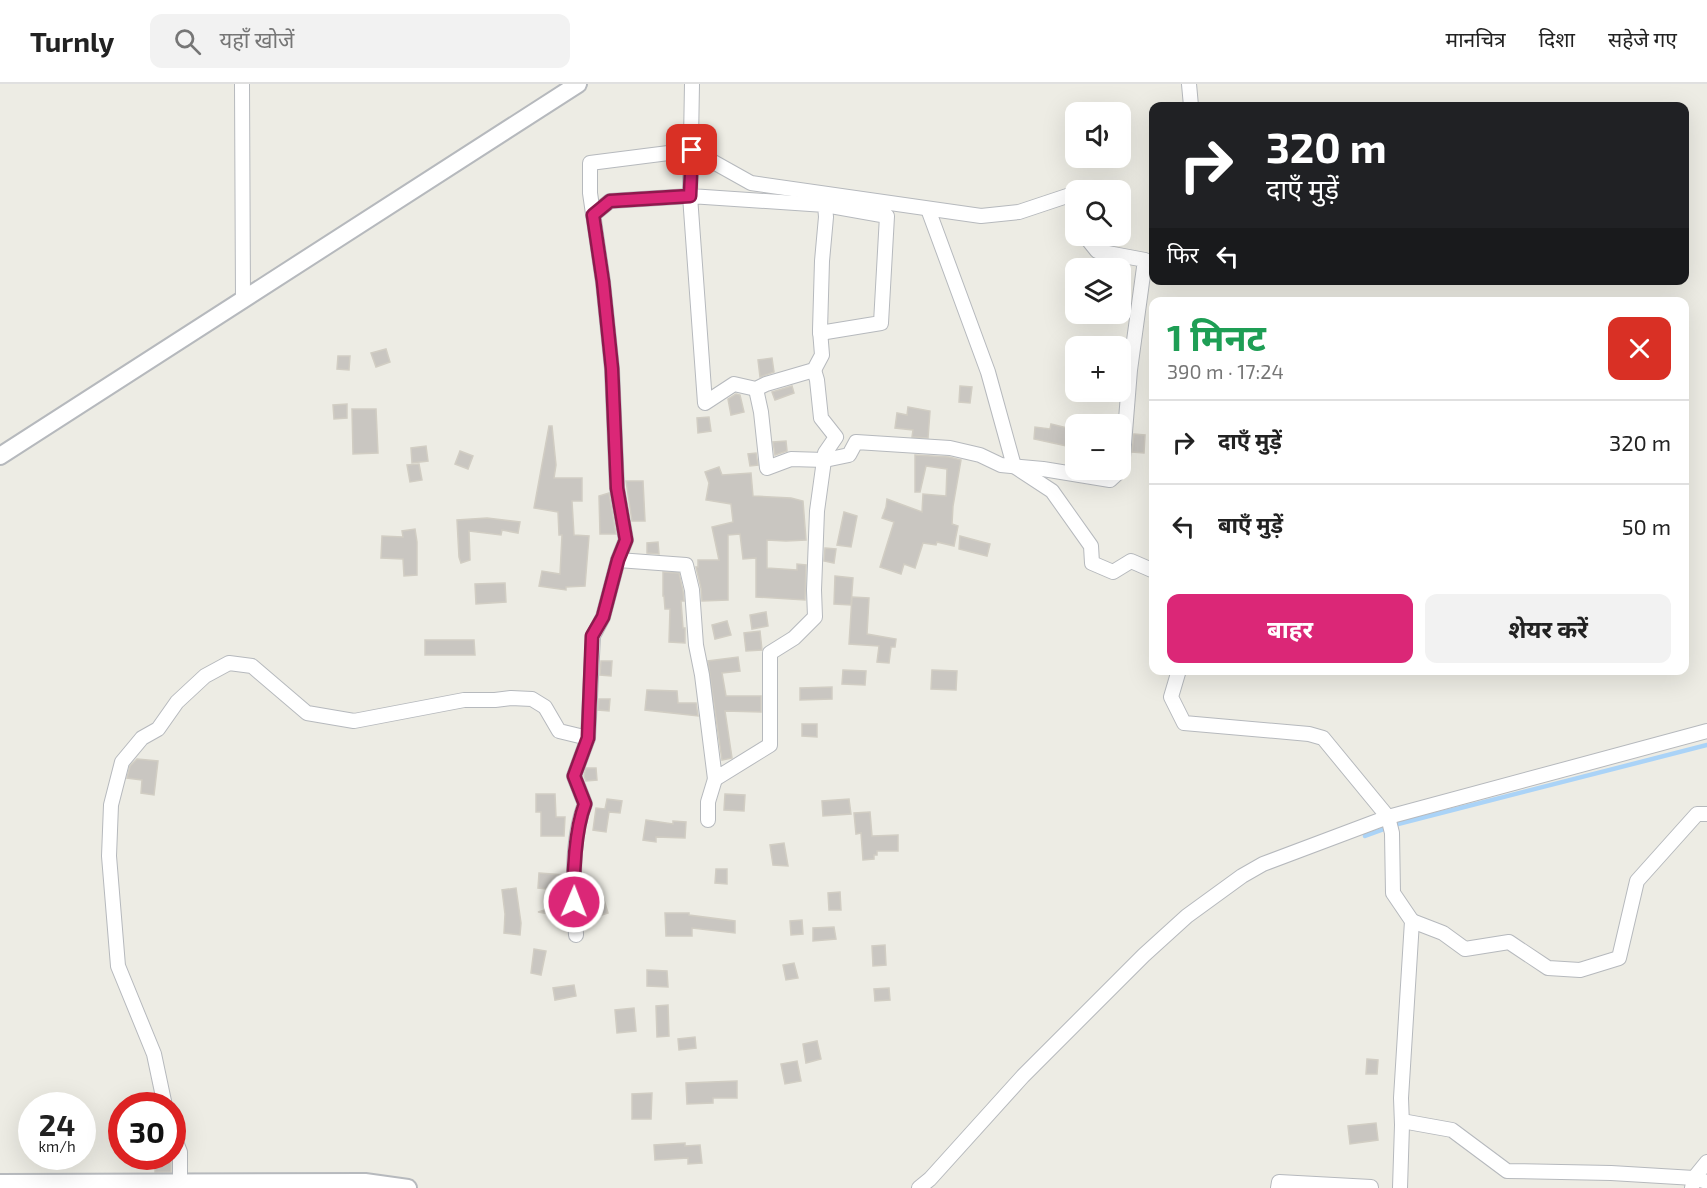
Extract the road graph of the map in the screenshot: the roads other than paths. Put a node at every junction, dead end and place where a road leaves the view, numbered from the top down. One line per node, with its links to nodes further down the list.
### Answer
1 (242, 84): 14 (street)
2 (692, 84): 6 (street)
3 (1189, 84): 5 (street)
4 (574, 85): 14 (street)
5 (1191, 102)
6 (692, 150): 7 (street); 10 (street); 11 (street)
7 (690, 196): 9 (street); 11 (street); 17 (street)
8 (1065, 197): 10 (street)
9 (825, 205): 15 (street); 15 (street)
10 (928, 209): 20 (street)
11 (593, 215): 21 (street)
12 (1092, 246): 13 (street)
13 (1149, 259): 20 (street)
14 (243, 300): 18 (street)
15 (820, 333): 16 (street)
16 (814, 370): 17 (street); 19 (street)
17 (756, 389): 19 (street)
18 (0, 456)
19 (825, 460): 20 (street); 26 (street)
20 (1014, 466): 22 (street)
21 (618, 560): 25 (street); 26 (street)
22 (1149, 569)
23 (1178, 675): 29 (street)
24 (1707, 730): 29 (street)
25 (588, 738): 31 (street); 32 (street)
26 (715, 779): 28 (street)
27 (1707, 814): 30 (street)
28 (708, 820)
29 (1390, 823): 30 (street); 40 (street)
30 (1412, 921): 33 (street)
31 (576, 935)
32 (162, 1092)
33 (1402, 1121): 38 (street); 43 (street)
34 (1707, 1162): 38 (street)
35 (180, 1170): 37 (street)
36 (0, 1183): 37 (street)
37 (180, 1183): 39 (street)
38 (1698, 1183)
39 (408, 1188)
40 (919, 1188)
41 (1278, 1188): 42 (street)
42 (1371, 1188)
43 (1400, 1188)

